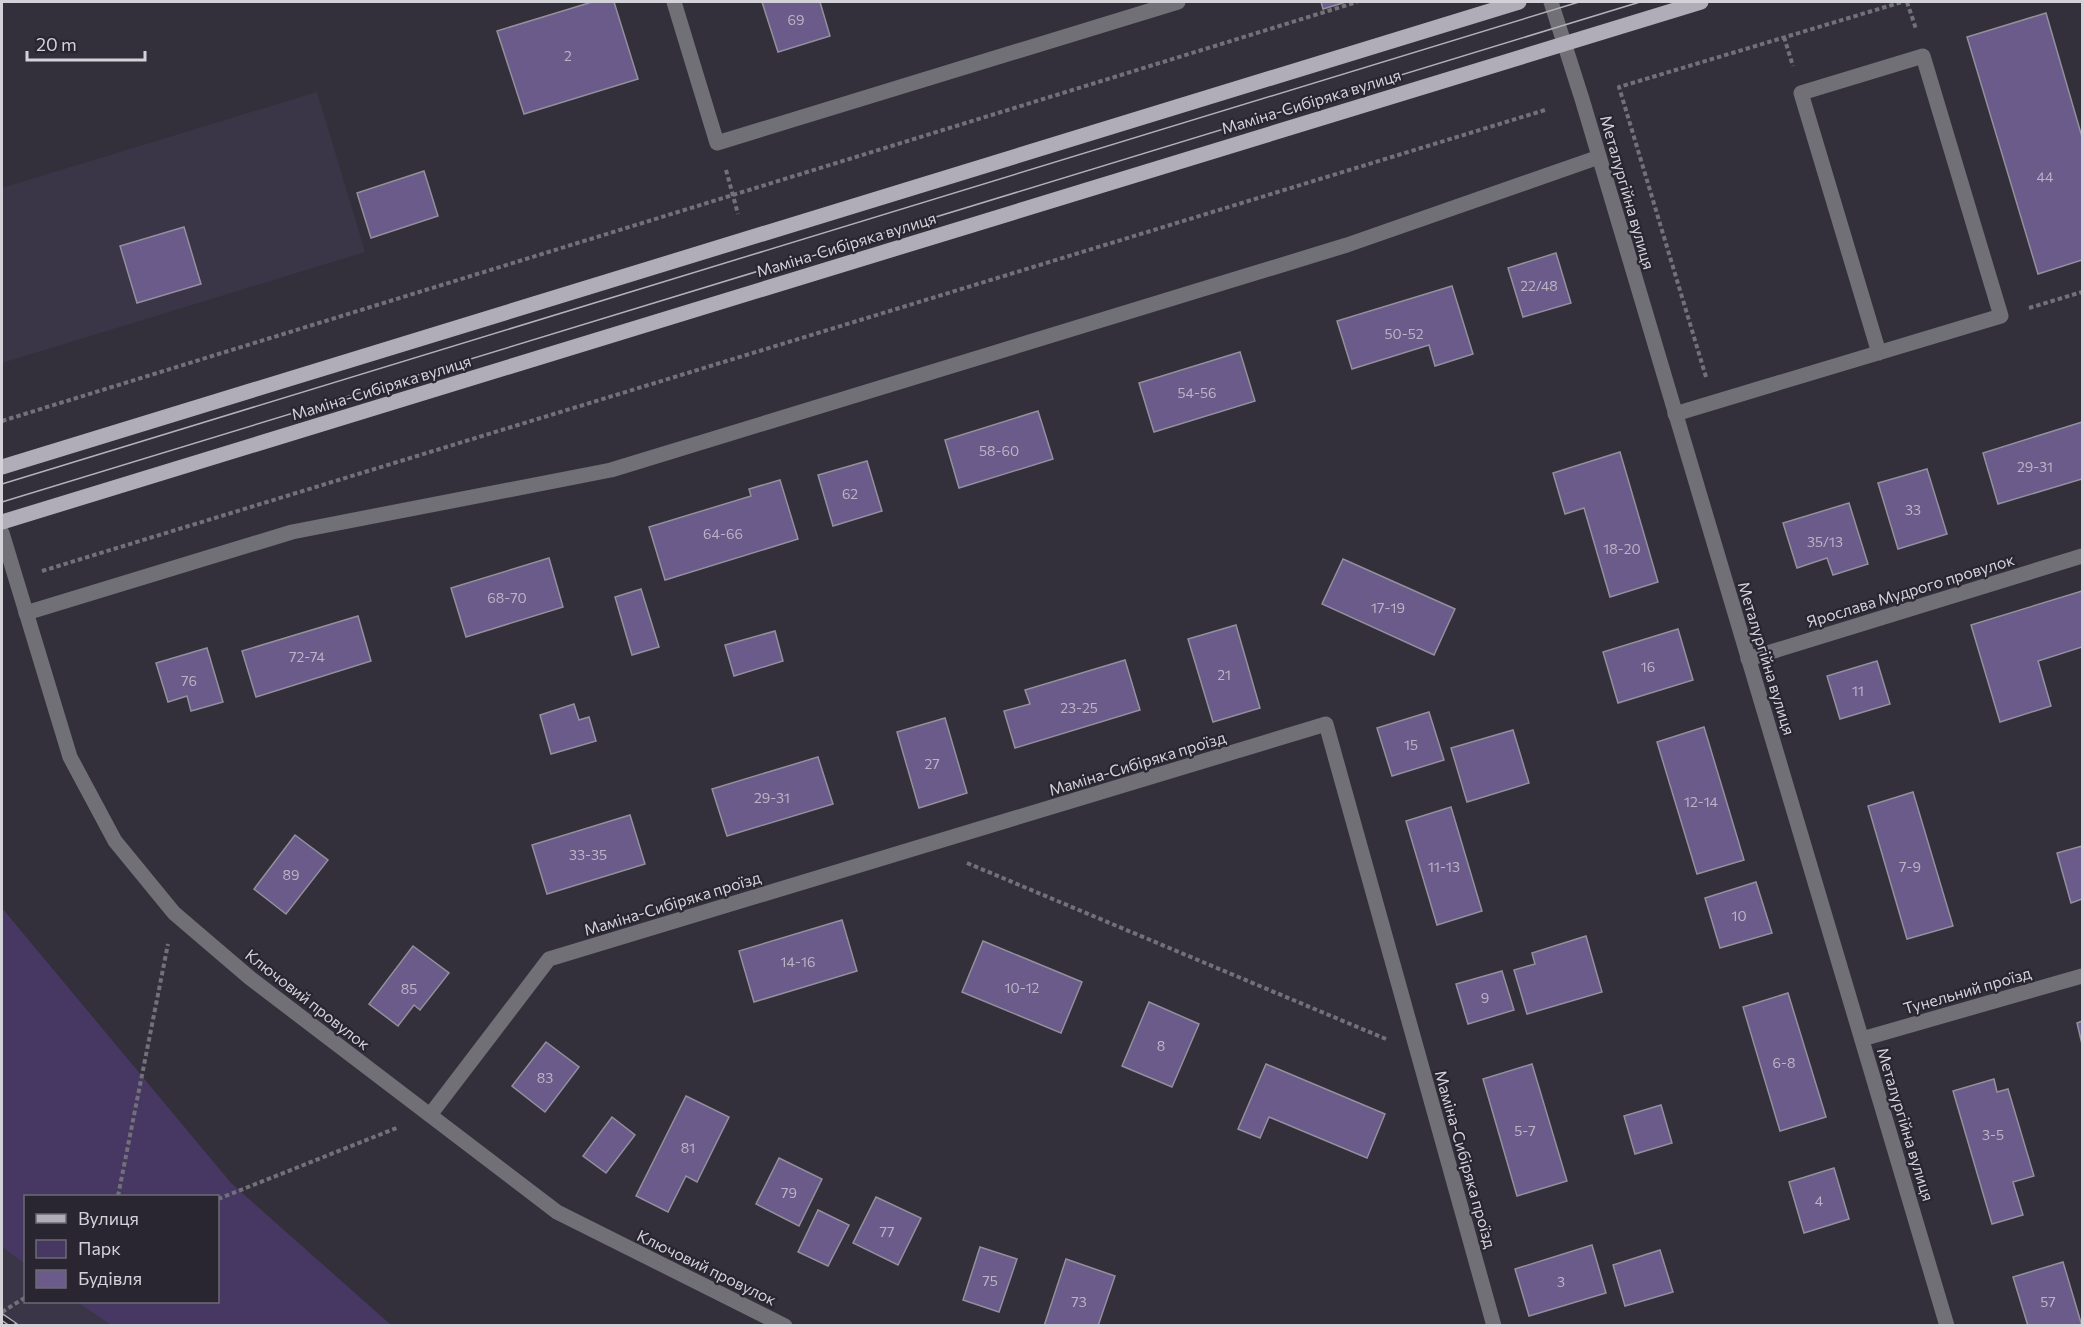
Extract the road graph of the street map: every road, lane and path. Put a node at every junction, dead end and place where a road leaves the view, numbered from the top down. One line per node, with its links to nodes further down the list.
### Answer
1 (674, 2): 11 (street)
2 (1178, 2): 8 (street)
3 (1356, 2): 13 (path)
4 (1519, 2): 14 (main road, Маміна-Сибіряка вулиця)
5 (1551, 2): 9 (street, Металургійна вулиця)
6 (1701, 2): 9 (main road, Маміна-Сибіряка вулиця)
7 (1902, 2): 18 (path)
8 (1133, 8): 11 (street)
9 (1564, 43): 12 (street, Металургійна вулиця); 22 (main road, Маміна-Сибіряка вулиця)
10 (1545, 110): 25 (path)
11 (717, 143): 13 (path)
12 (1599, 157): 19 (street, Металургійна вулиця); 26 (street)
13 (733, 194): 14 (path); 20 (path)
14 (744, 239): 21 (main road, Маміна-Сибіряка вулиця)
15 (2082, 291): 16 (path)
16 (2001, 316): 17 (street); 17 (street)
17 (1879, 353): 18 (street)
18 (1714, 403): 19 (street)
19 (1675, 414): 27 (street, Металургійна вулиця)
20 (2, 421)
21 (2, 467)
22 (2, 522)
23 (2, 533): 25 (street, Ключовий провулок)
24 (2082, 556): 27 (street, Ярослава Мудрого провулок)
25 (15, 579): 26 (street, Ключовий провулок)
26 (26, 613): 29 (street, Ключовий провулок)
27 (1748, 658): 31 (street, Металургійна вулиця)
28 (924, 845): 32 (path); 32 (street, Маміна-Сибіряка проїзд); 33 (street, Маміна-Сибіряка проїзд)
29 (174, 913): 33 (street, Ключовий провулок); 34 (path)
30 (2082, 976): 31 (street, Тунельний проїзд)
31 (1862, 1039): 40 (street, Металургійна вулиця)
32 (1418, 1053): 39 (street, Маміна-Сибіряка проїзд)
33 (430, 1115): 35 (path); 38 (street, Ключовий провулок)
34 (118, 1195)
35 (219, 1199)
36 (24, 1298): 37 (path)
37 (2, 1312)
38 (785, 1326)
39 (1494, 1326)
40 (1947, 1326)

